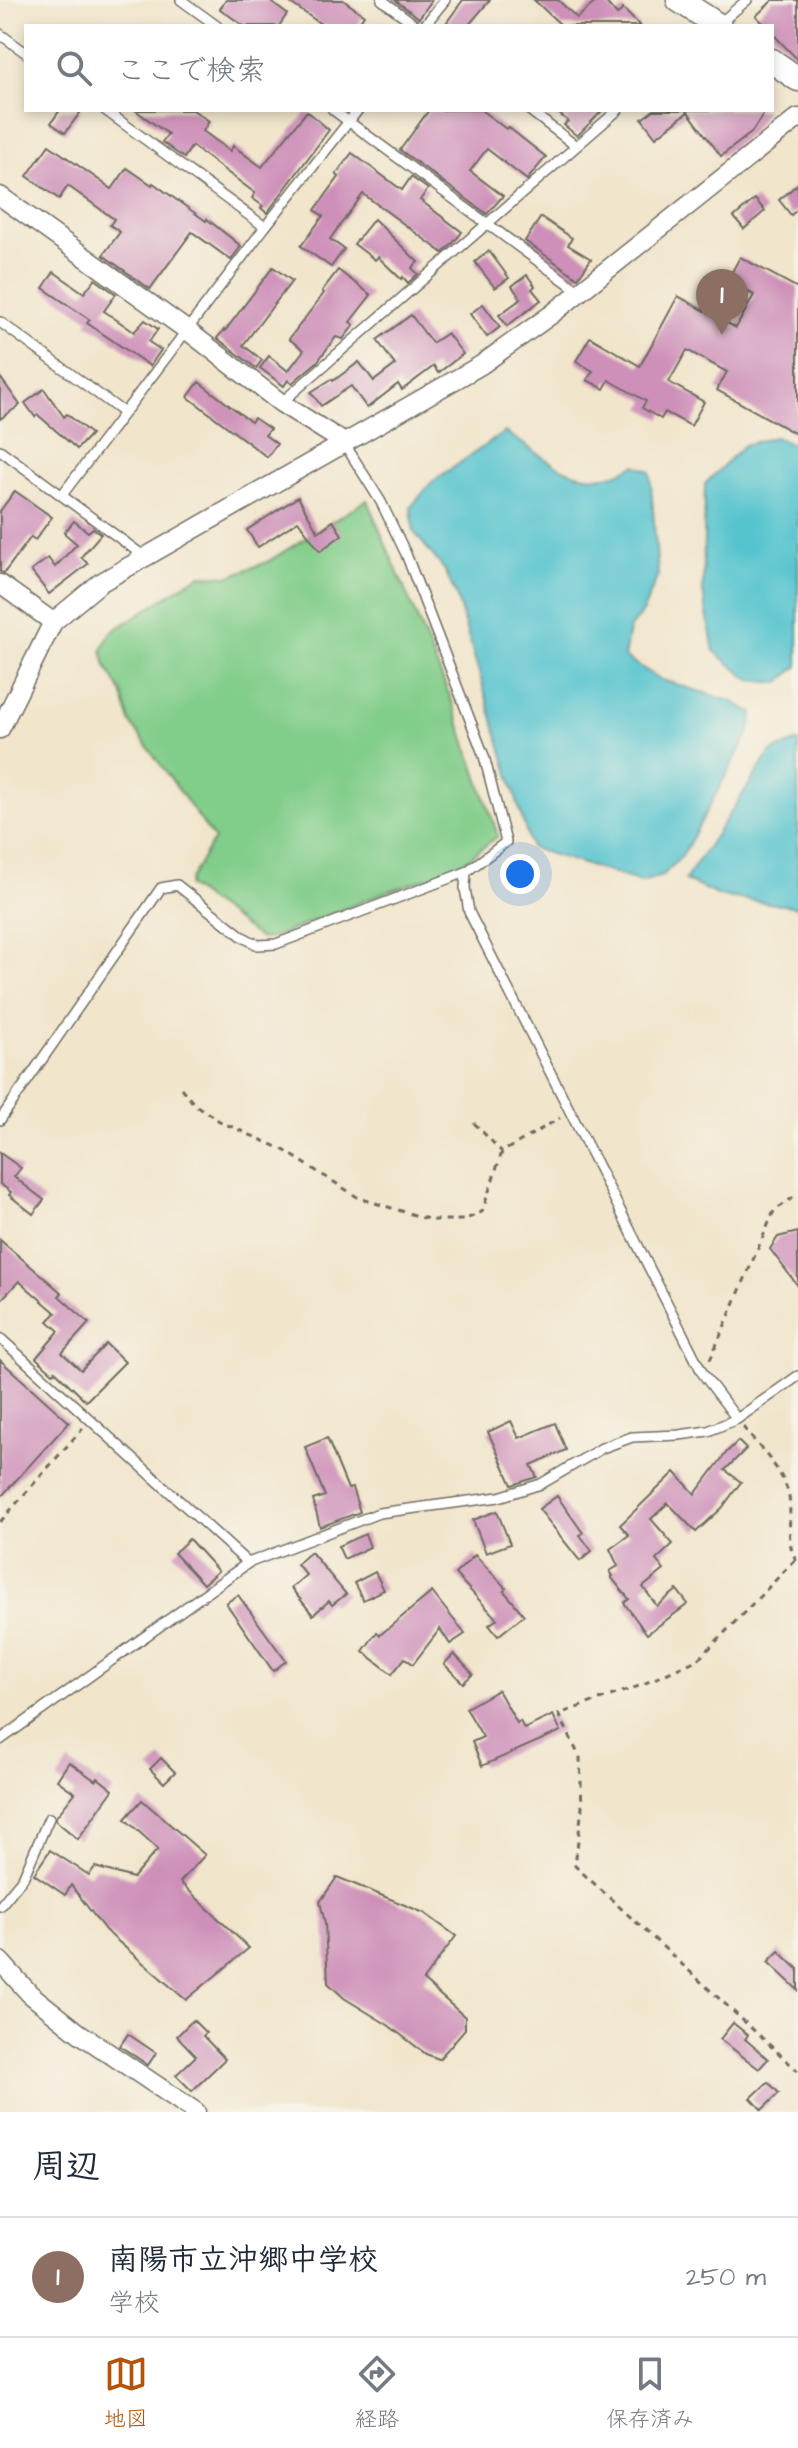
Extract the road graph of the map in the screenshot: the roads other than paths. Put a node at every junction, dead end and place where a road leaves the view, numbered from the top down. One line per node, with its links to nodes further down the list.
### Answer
1 (181, 0): 6 (lane)
2 (382, 0): 7 (lane)
3 (445, 0): 8 (lane)
4 (679, 0): 9 (main road)
5 (747, 0): 10 (lane)
6 (214, 24)
7 (414, 24)
8 (426, 24)
9 (715, 24)
10 (720, 24)
11 (0, 34): 12 (lane)
12 (24, 52)
13 (774, 62): 14 (main road)
14 (798, 79)
15 (108, 112): 25 (lane)
16 (336, 112): 21 (lane)
17 (356, 112): 21 (lane)
18 (532, 112): 22 (lane)
19 (616, 112): 22 (lane)
20 (798, 118): 26 (street)
21 (349, 122): 24 (lane); 25 (lane)
22 (576, 146): 24 (lane)
23 (0, 196): 28 (street)
24 (487, 224): 26 (lane); 29 (lane)
25 (265, 227): 28 (lane)
26 (580, 292): 31 (street)
27 (0, 322): 30 (lane)
28 (188, 331): 29 (street); 30 (lane)
29 (281, 403): 31 (street)
30 (124, 413): 33 (lane)
31 (343, 442): 34 (street); 38 (lane)
32 (0, 450): 33 (lane)
33 (62, 495): 34 (lane)
34 (145, 557): 36 (street)
35 (0, 584): 36 (street)
36 (53, 622): 37 (street)
37 (0, 729)
38 (466, 872): 39 (lane); 42 (lane)
39 (0, 1120)
40 (0, 1338): 43 (lane)
41 (798, 1376): 42 (lane)
42 (737, 1419): 43 (lane)
43 (248, 1563): 44 (lane)
44 (0, 1740)
45 (49, 1818): 46 (lane)
46 (0, 1906)
47 (0, 1961): 48 (street)
48 (196, 2112)

